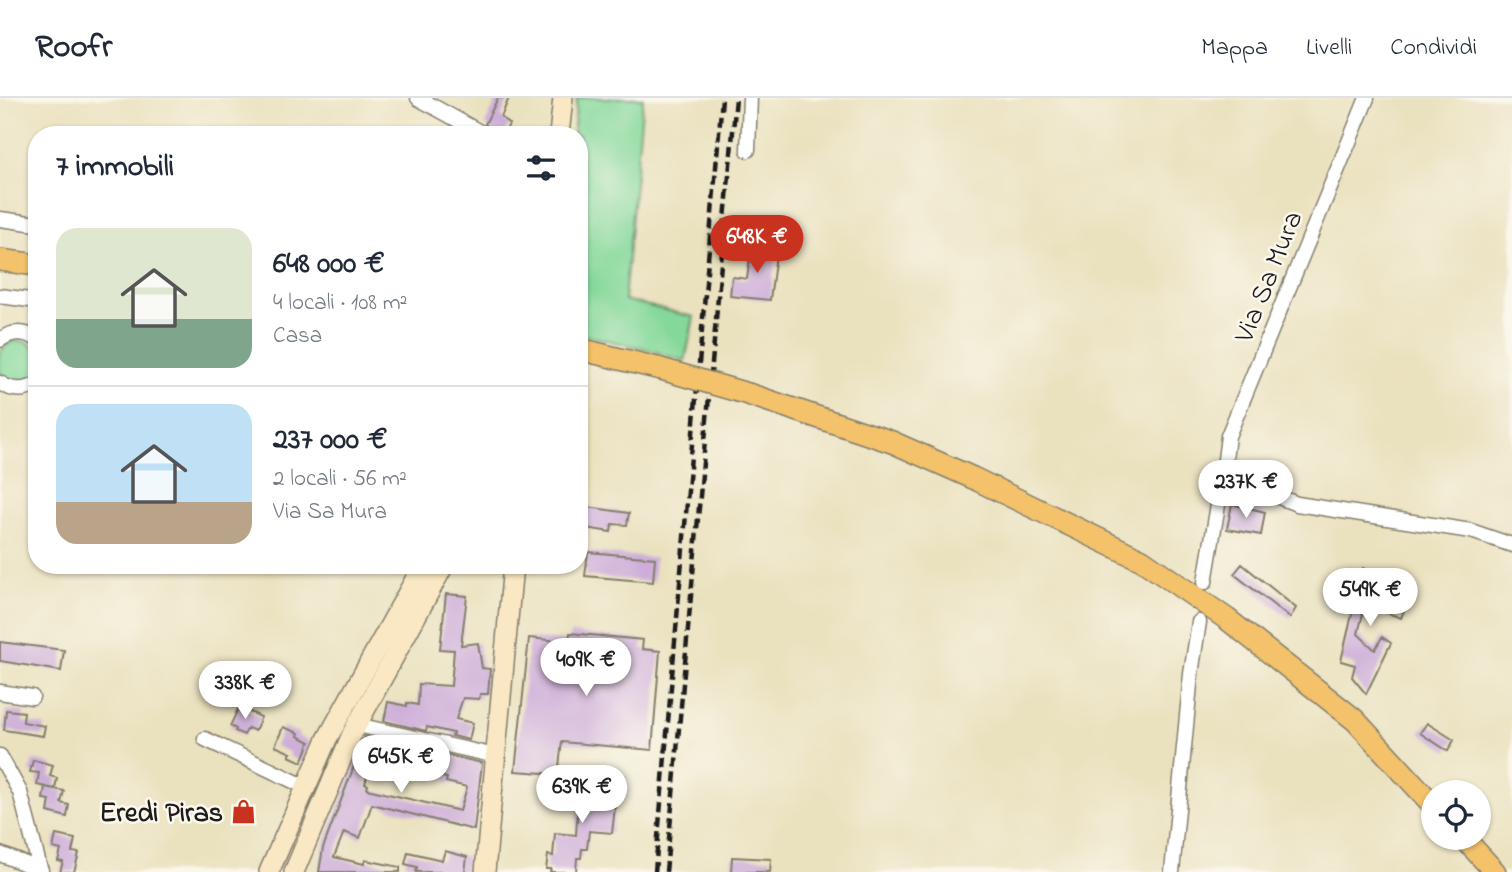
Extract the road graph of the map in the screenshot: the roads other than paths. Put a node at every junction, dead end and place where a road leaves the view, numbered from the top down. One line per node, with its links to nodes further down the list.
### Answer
1 (418, 98): 5 (street)
2 (563, 98): 6 (street)
3 (750, 98): 7 (street)
4 (1367, 98): 19 (street, Via Sa Mura)
5 (469, 126)
6 (560, 126)
7 (748, 150)
8 (0, 219): 9 (street)
9 (28, 223)
10 (0, 260): 11 (main road)
11 (28, 264)
12 (0, 296): 13 (street)
13 (28, 300)
14 (28, 336): 15 (street)
15 (0, 340)
16 (588, 351): 33 (main road, bridge)
17 (28, 388): 18 (street)
18 (2, 390)
19 (1223, 475): 20 (street); 24 (street, Via Sa Mura)
20 (1512, 545)
21 (418, 574): 32 (street)
22 (439, 574): 28 (street)
23 (512, 574): 31 (street)
24 (1205, 582)
25 (1199, 622): 40 (street)
26 (0, 692): 27 (street)
27 (32, 697)
28 (357, 725): 31 (street); 38 (street)
29 (205, 739): 32 (street)
30 (0, 756): 36 (street)
31 (496, 756): 39 (street)
32 (306, 787): 37 (street)
33 (1421, 792)
34 (1475, 850): 41 (main road)
35 (0, 854): 36 (street)
36 (41, 871)
37 (268, 872)
38 (294, 872)
39 (485, 872)
40 (1172, 872)
41 (1495, 872)

